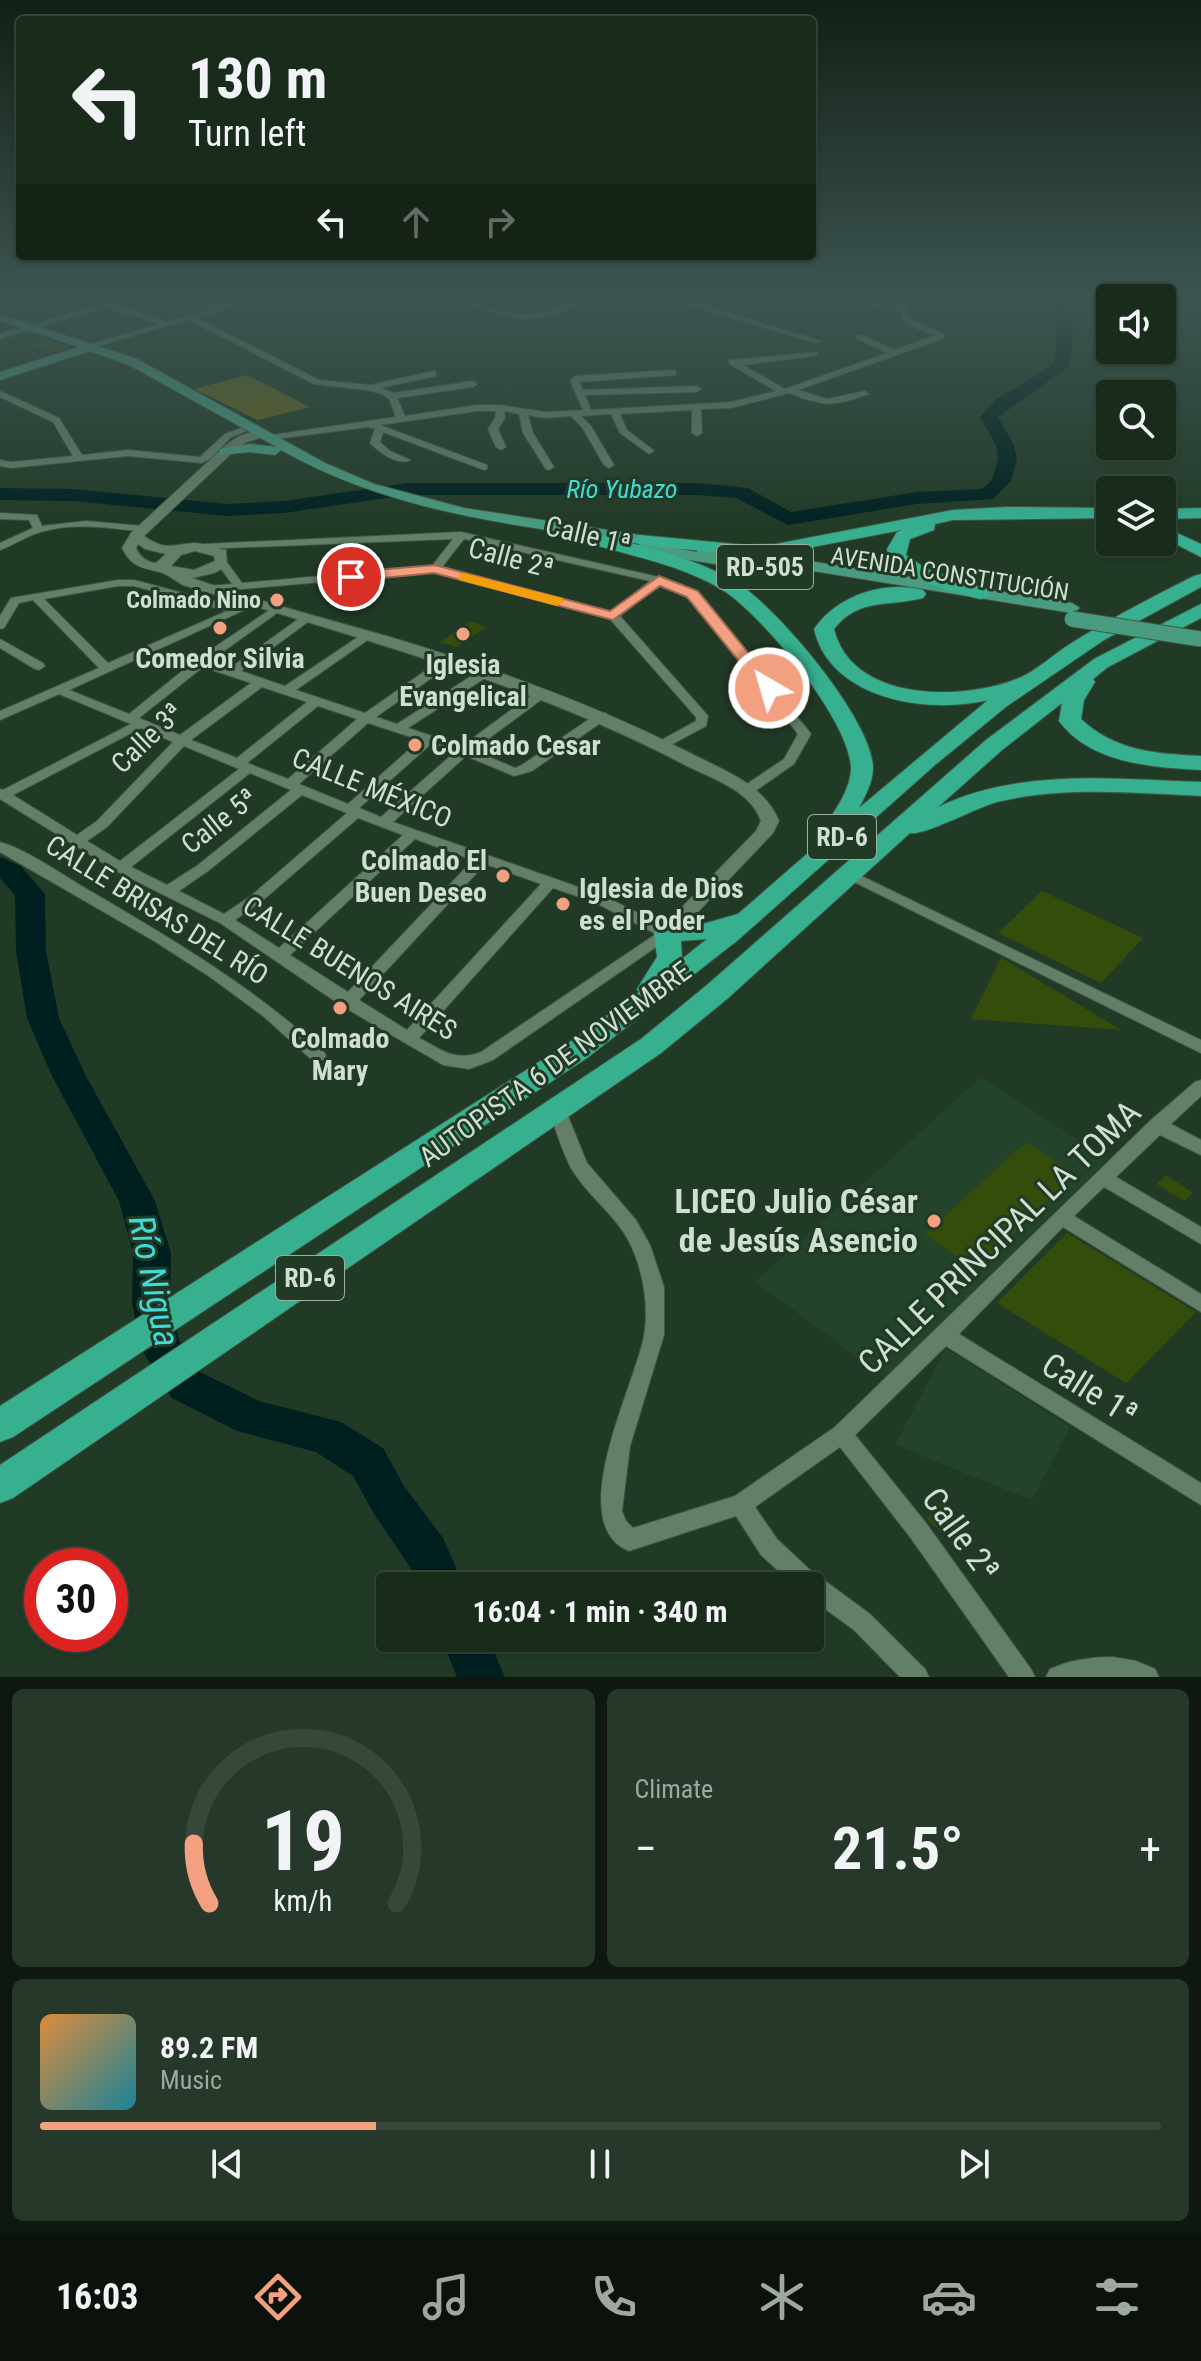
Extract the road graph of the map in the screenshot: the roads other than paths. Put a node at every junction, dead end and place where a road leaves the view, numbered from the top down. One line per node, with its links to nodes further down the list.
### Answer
1 (142, 375): 25 (main road, AVENIDA CONSTITUCIÓN / RD-505)
2 (158, 375): 25 (main road, RD-505)
3 (304, 375): 9 (street)
4 (427, 375): 9 (street)
5 (604, 375): 12 (street)
6 (757, 375): 11 (street)
7 (831, 375): 11 (street)
8 (473, 384): 15 (street)
9 (372, 387): 15 (street)
10 (697, 389): 12 (street)
11 (787, 391): 14 (street); 16 (street)
12 (579, 393): 20 (street)
13 (0, 394): 28 (street)
14 (865, 394)
15 (391, 396): 22 (street)
16 (696, 406): 18 (street); 24 (street)
17 (500, 408): 19 (street); 22 (street); 26 (street)
18 (614, 410): 20 (street); 27 (street)
19 (523, 412): 21 (street); 33 (street)
20 (588, 412): 21 (street)
21 (574, 414): 31 (street)
22 (402, 419): 23 (street)
23 (376, 426): 25 (street); 29 (street); 32 (street)
24 (697, 433)
25 (244, 440): 28 (street); 37 (main road, AVENIDA CONSTITUCIÓN / RD-505); 42 (street)
26 (501, 447)
27 (649, 451)
28 (78, 456): 30 (street)
29 (405, 460)
30 (6, 464): 34 (street)
31 (609, 465)
32 (484, 467)
33 (549, 467)
34 (0, 472)
35 (1096, 513): 46 (highway)
36 (1201, 513): 38 (highway)
37 (460, 514): 45 (main road, AVENIDA CONSTITUCIÓN / RD-505); 46 (main road, RD-505)
38 (1176, 514)
39 (0, 516): 41 (street)
40 (1096, 522): 58 (highway)
41 (37, 527): 42 (street); 47 (street)
42 (139, 532): 49 (street); 53 (street)
43 (461, 535): 48 (street, Calle 1ª); 52 (street); 55 (street, Calle 1ª)
44 (1176, 537): 50 (highway)
45 (598, 540): 59 (main road, AVENIDA CONSTITUCIÓN / RD-505); 109 (highway)
46 (640, 540): 58 (main road, RD-505)
47 (0, 547)
48 (205, 547): 49 (street); 51 (street)
49 (176, 552): 53 (street)
50 (1201, 552)
51 (222, 563): 53 (street); 56 (street)
52 (435, 569): 56 (street, Calle 2ª); 68 (street, Calle 2ª)
53 (168, 570): 57 (street)
54 (1199, 579): 82 (highway, AUTOPISTA 6 DE NOVIEMBRE / RD-6)
55 (659, 580): 68 (street); 101 (street, Calle 1ª)
56 (239, 586): 57 (street, Calle 2ª)
57 (208, 589): 62 (street)
58 (980, 593): 67 (main road, RD-505)
59 (916, 594): 67 (main road, AVENIDA CONSTITUCIÓN / RD-505); 82 (highway)
60 (36, 597): 61 (street); 65 (street); 79 (street)
61 (15, 600): 63 (street); 70 (street)
62 (256, 602): 64 (street); 65 (street)
63 (0, 603)
64 (277, 608): 69 (street); 76 (street)
65 (236, 610): 79 (street)
66 (1201, 610): 77 (highway, AUTOPISTA 6 DE NOVIEMBRE / RD-6)
67 (1072, 613): 71 (main road, RD-505); 73 (main road, AVENIDA CONSTITUCIÓN / RD-505, bridge)
68 (613, 616): 95 (street)
69 (308, 617): 72 (street); 81 (street)
70 (0, 626)
71 (1201, 628)
72 (368, 635): 75 (street); 85 (street)
73 (1201, 639)
74 (0, 643): 78 (street)
75 (449, 660): 80 (street); 90 (street, Calle 5ª)
76 (201, 662): 81 (street); 91 (street)
77 (1101, 663): 97 (highway); 108 (highway, AUTOPISTA 6 DE NOVIEMBRE / RD-6)
78 (39, 666)
79 (107, 669): 84 (street)
80 (486, 672): 86 (street); 92 (street)
81 (231, 673): 83 (street)
82 (1037, 674): 109 (highway, AUTOPISTA 6 DE NOVIEMBRE / RD-6)
83 (260, 682): 85 (street); 94 (street, Calle 3ª)
84 (59, 690): 88 (street); 91 (street, CALLE MÉXICO)
85 (286, 691): 87 (street)
86 (541, 694): 89 (street); 96 (street)
87 (316, 701): 90 (street); 98 (street)
88 (0, 716)
89 (602, 716): 95 (street); 96 (street)
90 (366, 718): 92 (street); 99 (street, Calle 5ª)
91 (137, 720): 94 (street, CALLE MÉXICO); 102 (street)
92 (398, 729): 93 (street)
93 (429, 739): 96 (street); 103 (street)
94 (181, 741): 98 (street, CALLE MÉXICO); 106 (street, Calle 3ª)
95 (663, 745): 101 (street)
96 (464, 751): 104 (street)
97 (1201, 763)
98 (244, 765): 99 (street, CALLE MÉXICO); 111 (street)
99 (296, 786): 103 (street, CALLE MÉXICO); 114 (street, Calle 5ª)
100 (1201, 789): 108 (highway)
101 (746, 791): 117 (street)
102 (2, 794): 106 (street, CALLE BUENOS AIRES)
103 (353, 810): 104 (street, CALLE MÉXICO); 116 (street)
104 (383, 823): 105 (street, CALLE MÉXICO)
105 (413, 833): 110 (street, CALLE MÉXICO); 118 (street)
106 (78, 840): 111 (street, CALLE BUENOS AIRES)
107 (0, 846): 123 (street, CALLE BRISAS DEL RÍO)
108 (879, 847): 112 (highway, AUTOPISTA 6 DE NOVIEMBRE / RD-6)
109 (818, 858): 115 (highway, AUTOPISTA 6 DE NOVIEMBRE / RD-6)
110 (482, 859): 113 (street, CALLE MÉXICO); 119 (street)
111 (121, 868): 114 (street, CALLE BUENOS AIRES)
112 (851, 875): 122 (street); 125 (highway, AUTOPISTA 6 DE NOVIEMBRE / RD-6)
113 (549, 884): 117 (street, CALLE MÉXICO); 121 (street)
114 (167, 892): 116 (street, CALLE BUENOS AIRES)
115 (748, 919): 117 (highway); 120 (highway, AUTOPISTA 6 DE NOVIEMBRE / RD-6)
116 (225, 920): 118 (street, CALLE BUENOS AIRES)
117 (667, 933): 120 (highway); 121 (street, CALLE BUENOS AIRES)
118 (281, 955): 119 (street, CALLE BUENOS AIRES)
119 (348, 1002): 121 (street, CALLE BUENOS AIRES)
120 (639, 1007): 133 (highway, AUTOPISTA 6 DE NOVIEMBRE / RD-6)
121 (408, 1039)
122 (1201, 1047)
123 (318, 1056)
124 (1201, 1086): 126 (street, CALLE PRINCIPAL LA TOMA)
125 (558, 1111): 135 (highway, AUTOPISTA 6 DE NOVIEMBRE / RD-6); 137 (street)
126 (1157, 1125): 127 (street); 128 (street, CALLE PRINCIPAL LA TOMA)
127 (1201, 1148)
128 (1105, 1179): 129 (street, CALLE PRINCIPAL LA TOMA); 130 (street)
129 (1061, 1217): 131 (street); 132 (street, CALLE PRINCIPAL LA TOMA)
130 (1201, 1236)
131 (1201, 1304)
132 (945, 1335): 134 (street, CALLE PRINCIPAL LA TOMA); 136 (street, Calle 1ª)
133 (0, 1426)
134 (842, 1434): 137 (street); 139 (street, Calle 2ª)
135 (0, 1486)
136 (1201, 1495)
137 (741, 1504): 138 (street)
138 (917, 1677)
139 (1023, 1677)
140 (1058, 1677): 141 (street)
141 (1147, 1677)

